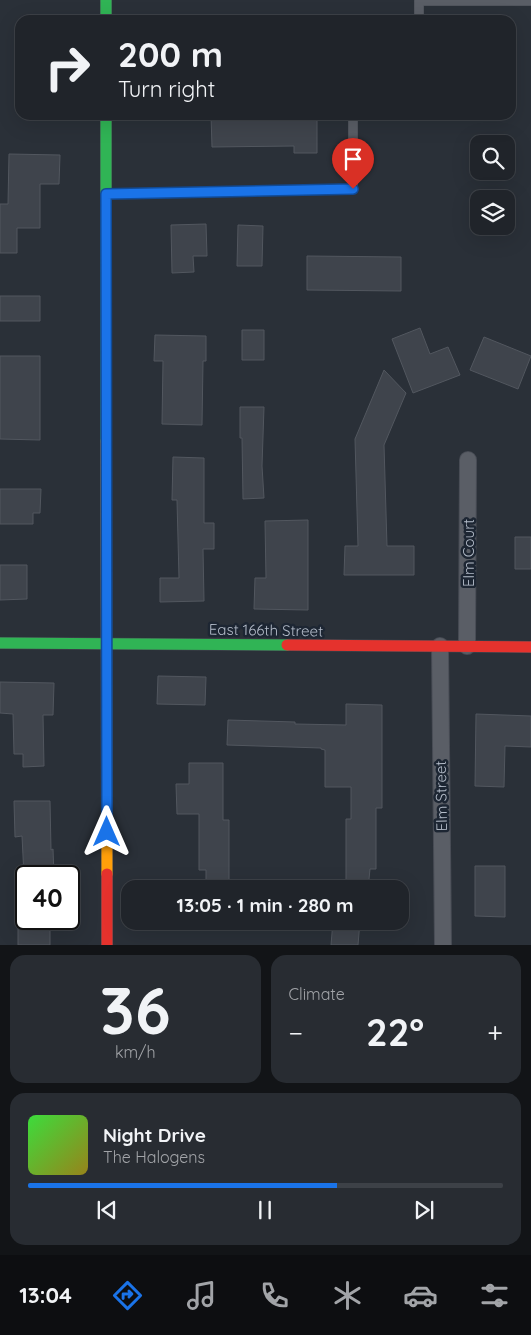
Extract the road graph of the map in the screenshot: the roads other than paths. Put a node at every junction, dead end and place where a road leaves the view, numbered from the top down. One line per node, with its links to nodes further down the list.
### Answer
1 (106, 0): 3 (street)
2 (531, 0): 4 (lane)
3 (106, 15)
4 (419, 15)
5 (106, 120): 7 (street)
6 (352, 120): 7 (lane)
7 (106, 194): 10 (street)
8 (468, 460): 12 (street, Elm Court)
9 (0, 643): 10 (street, East 166th Street)
10 (107, 643): 11 (street, East 166th Street); 14 (street)
11 (440, 646): 12 (street, East 166th Street); 15 (street, Elm Street)
12 (467, 646): 13 (street, East 166th Street)
13 (531, 647)
14 (107, 945)
15 (443, 945)

